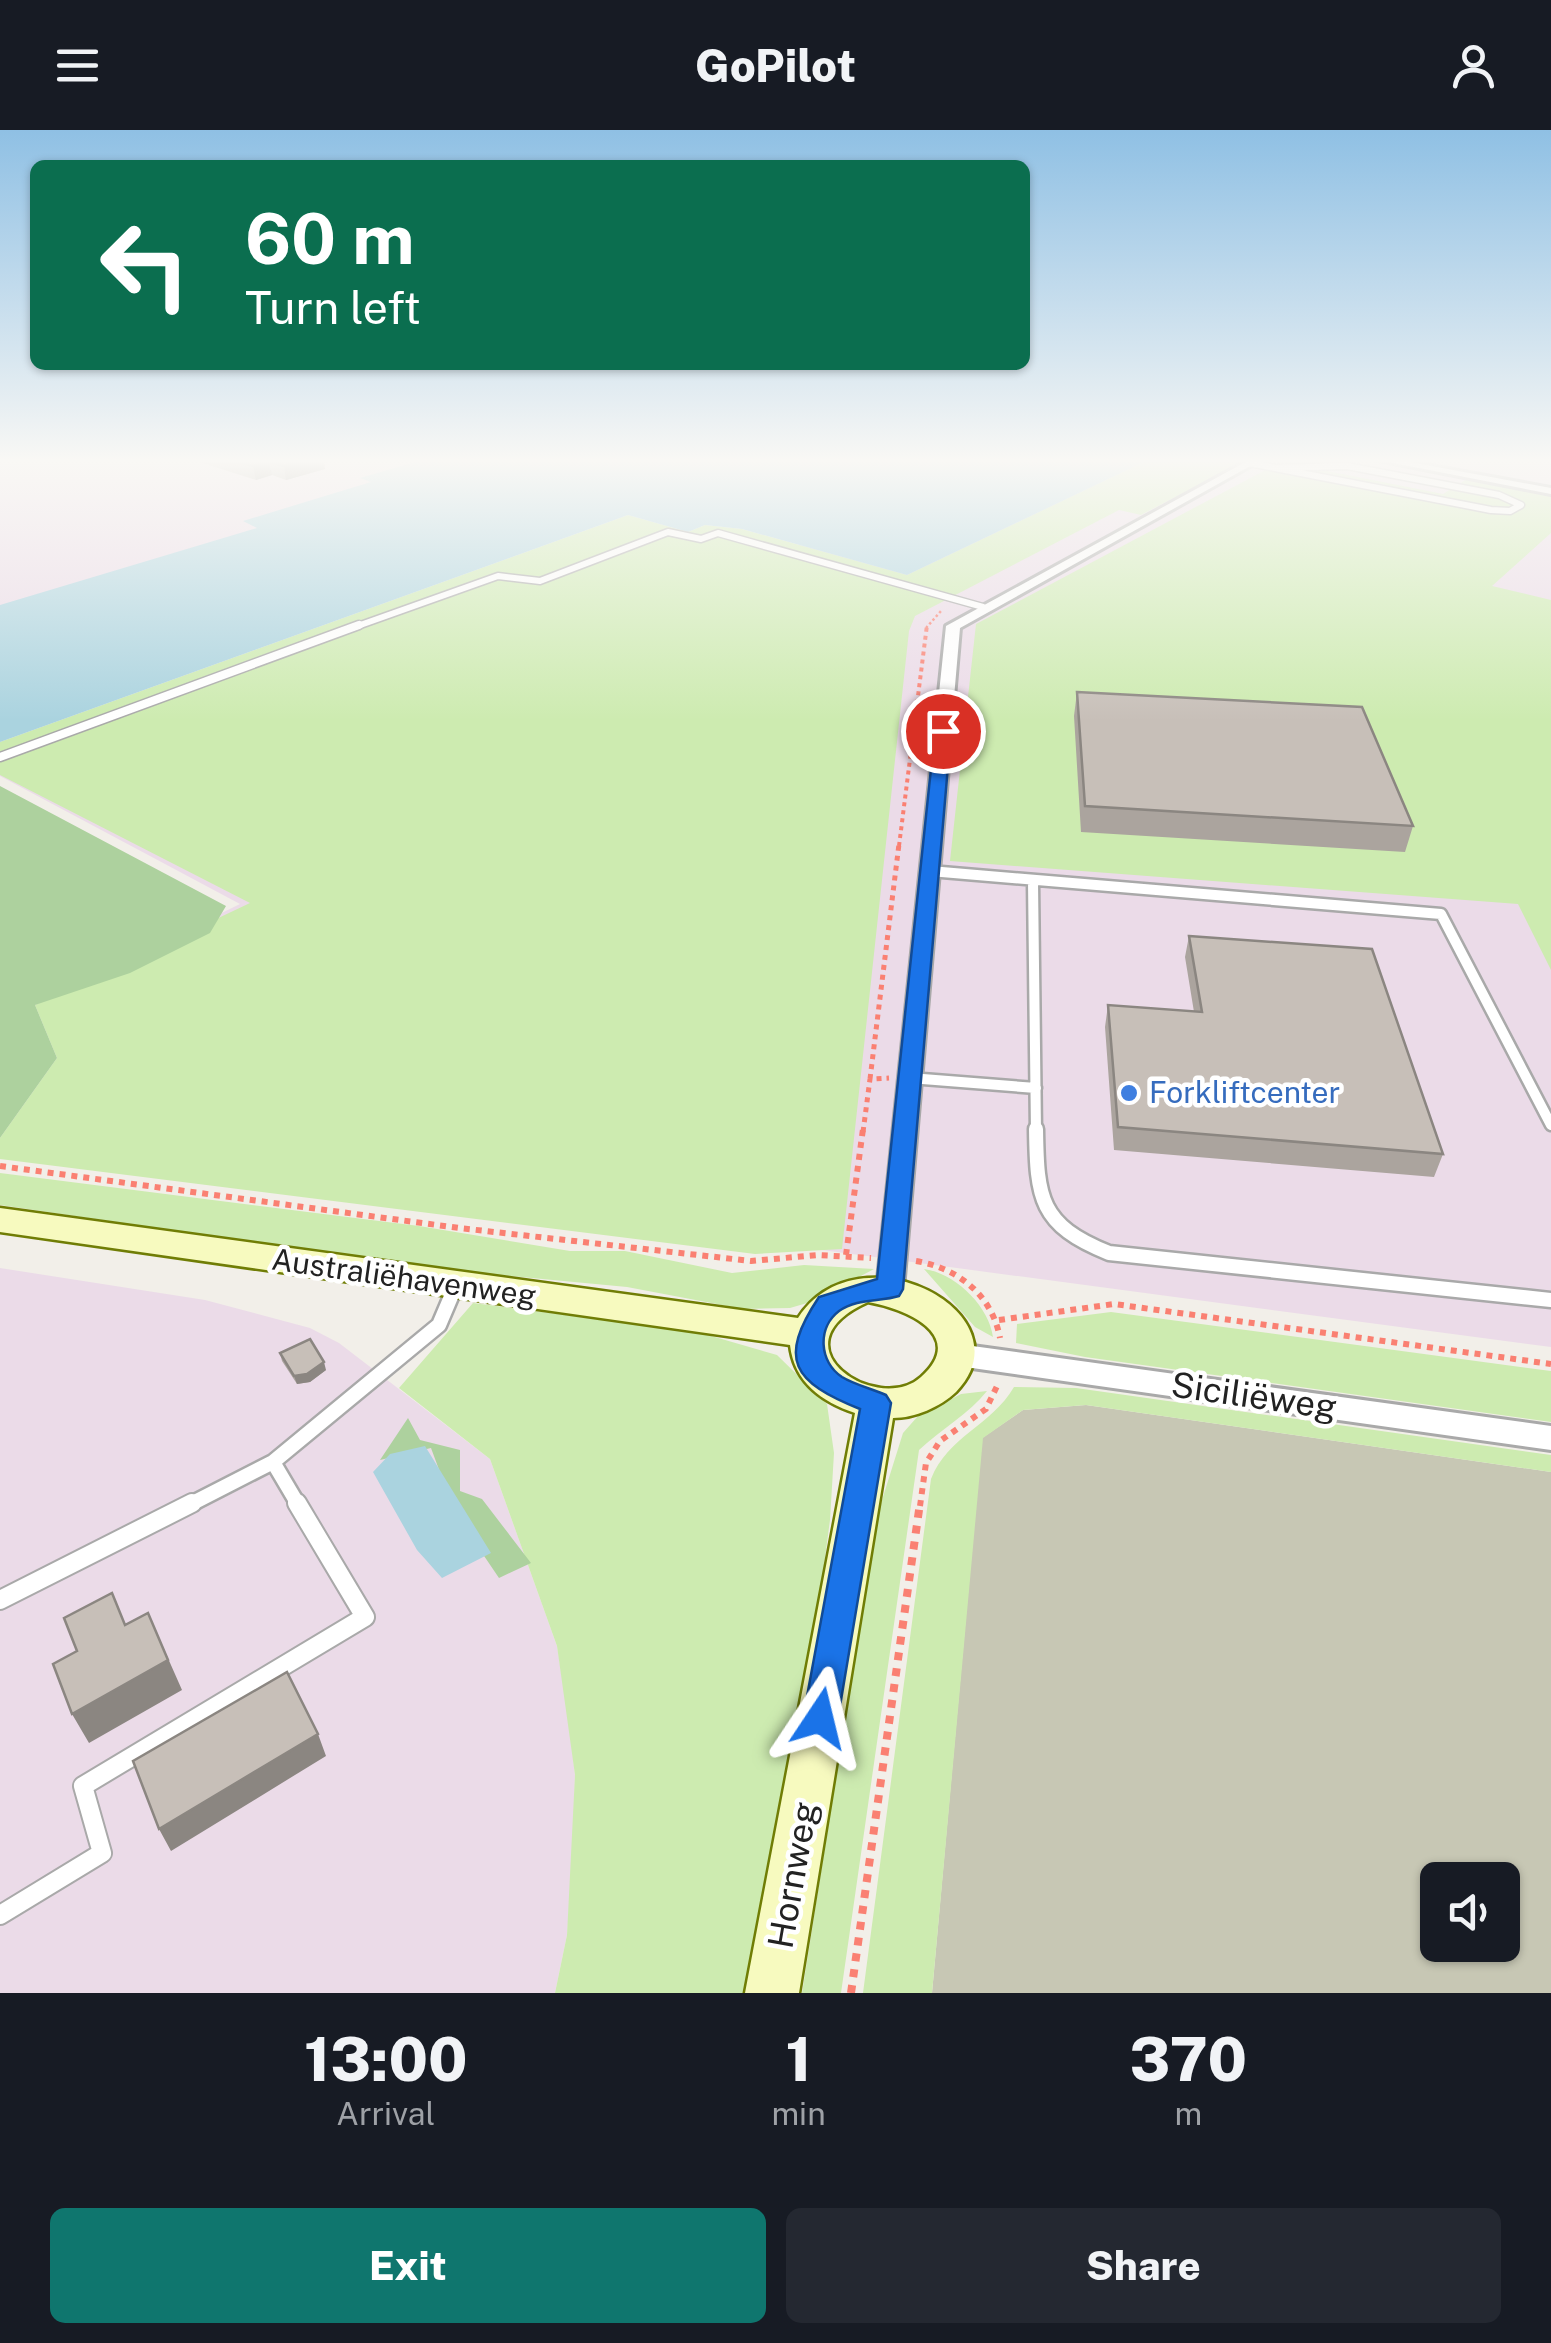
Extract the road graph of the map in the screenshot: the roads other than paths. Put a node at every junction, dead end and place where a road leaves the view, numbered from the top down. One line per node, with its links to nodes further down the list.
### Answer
1 (629, 547): 5 (lane)
2 (769, 547): 4 (lane)
3 (1098, 547): 4 (street)
4 (982, 606): 6 (street)
5 (0, 757)
6 (930, 871): 7 (lane); 8 (street)
7 (1033, 882): 9 (lane); 10 (lane)
8 (910, 1078): 9 (lane); 12 (street)
9 (1036, 1088): 14 (lane)
10 (1551, 1126)
11 (0, 1220): 13 (street, Australiëhavenweg)
12 (890, 1275): 15 (street); 16 (street)
13 (456, 1285): 15 (street, Australiëhavenweg); 19 (lane)
14 (1551, 1300)
15 (809, 1334): 17 (street)
16 (958, 1354): 17 (street); 18 (street, Siciliëweg)
17 (876, 1403): 22 (street, Hornweg)
18 (1551, 1438)
19 (274, 1462): 20 (lane); 21 (lane)
20 (0, 1600)
21 (0, 1914)
22 (772, 1993)

